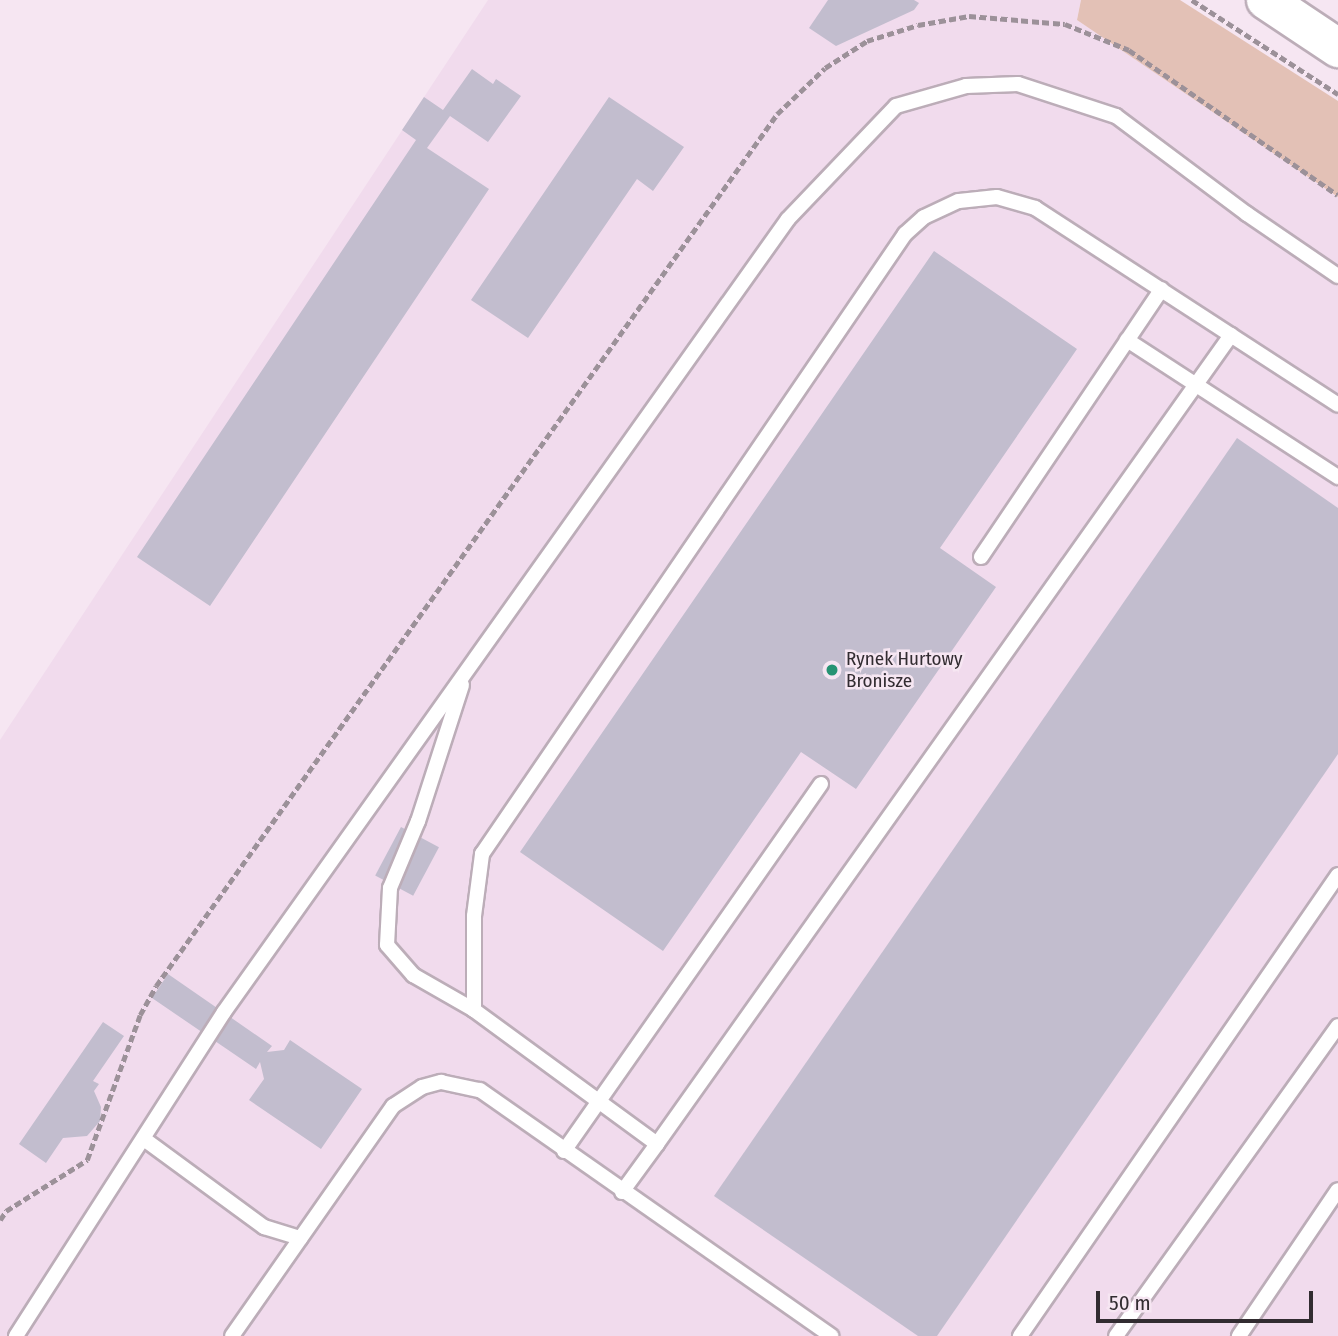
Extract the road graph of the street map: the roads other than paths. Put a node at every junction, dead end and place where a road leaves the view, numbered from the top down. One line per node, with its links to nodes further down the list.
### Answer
1 (1266, 0): 2 (main road)
2 (1338, 48)
3 (1338, 276): 11 (lane)
4 (1162, 289): 5 (lane); 6 (lane); 14 (lane)
5 (1231, 335): 7 (lane); 8 (lane)
6 (1127, 340): 7 (lane); 10 (lane)
7 (1195, 385): 9 (lane); 18 (lane)
8 (1338, 405)
9 (1338, 477)
10 (981, 556)
11 (467, 670): 14 (lane); 17 (lane)
12 (821, 784): 16 (lane)
13 (1338, 875): 26 (lane)
14 (474, 1010): 16 (lane)
15 (1338, 1026): 27 (lane)
16 (600, 1102): 18 (lane); 19 (lane)
17 (144, 1139): 22 (lane); 23 (lane)
18 (657, 1144): 21 (lane)
19 (564, 1151): 21 (lane); 22 (lane)
20 (1338, 1190): 28 (lane)
21 (622, 1192): 25 (lane)
22 (300, 1238): 24 (lane)
23 (16, 1336)
24 (232, 1336)
25 (831, 1336)
26 (1020, 1336)
27 (1115, 1336)
28 (1239, 1336)

